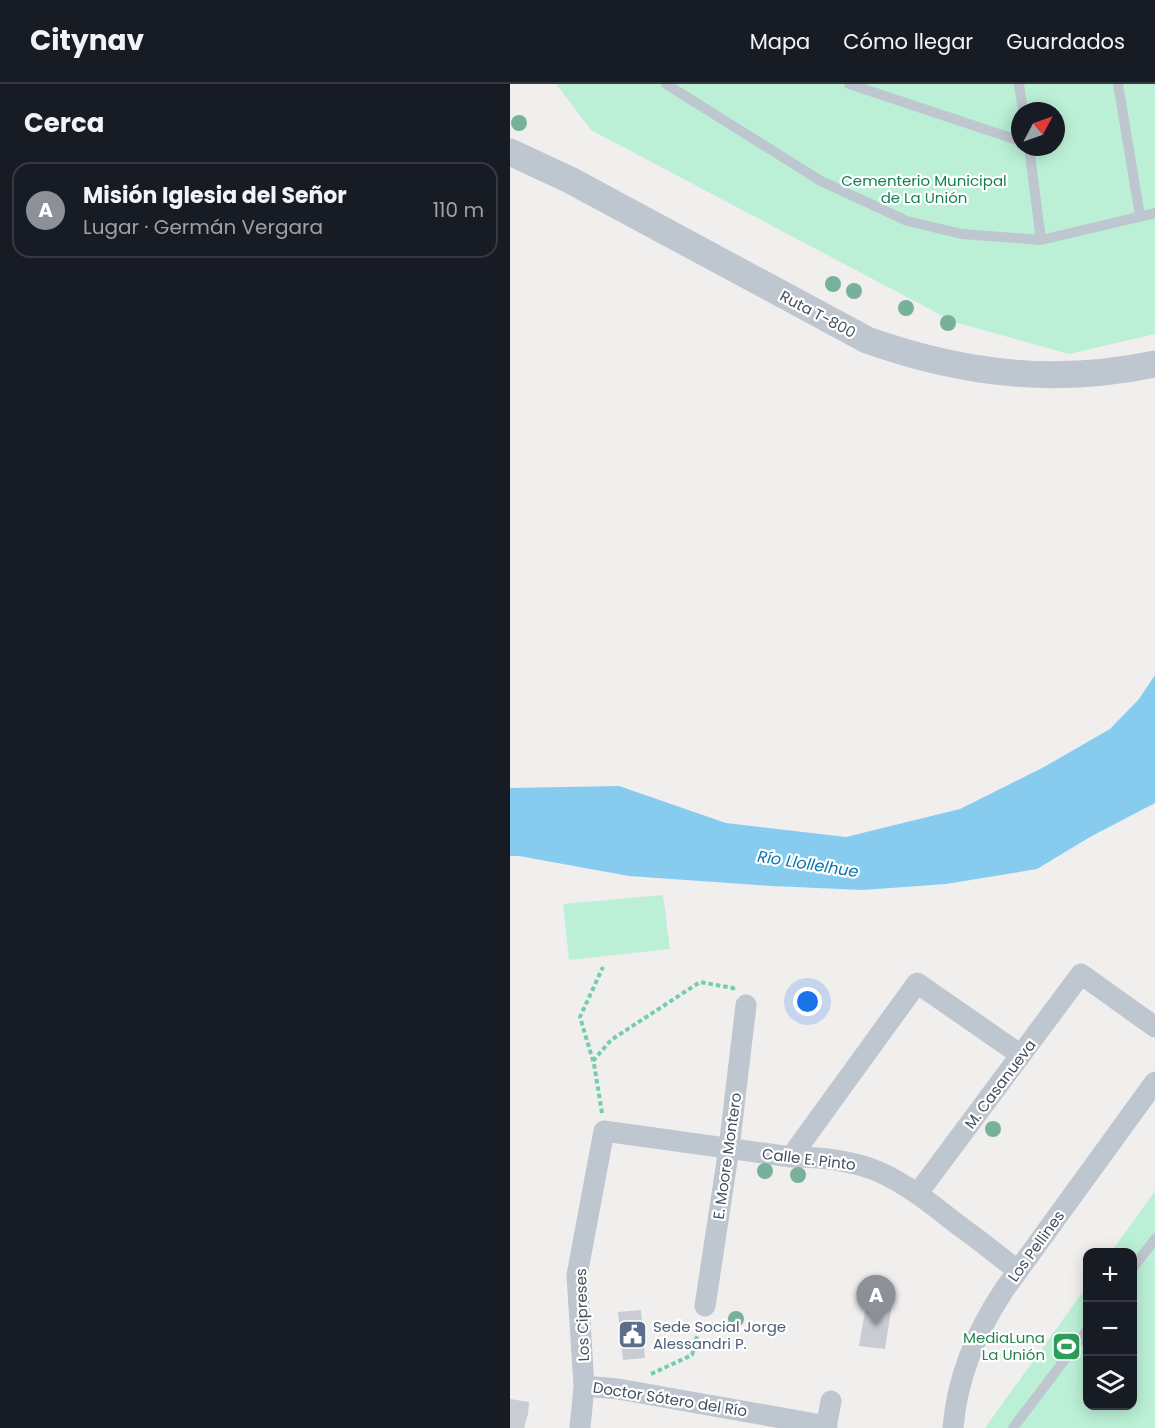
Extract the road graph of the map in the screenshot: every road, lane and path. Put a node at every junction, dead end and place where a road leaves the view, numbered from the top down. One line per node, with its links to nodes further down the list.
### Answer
1 (666, 84): 11 (lane)
2 (849, 84): 6 (lane)
3 (1019, 84): 5 (lane)
4 (1118, 84): 10 (lane)
5 (1022, 102)
6 (1011, 138)
7 (510, 152): 12 (street, Ruta T-800)
8 (1030, 156): 11 (lane)
9 (1155, 213): 10 (lane)
10 (1140, 216): 11 (lane)
11 (1041, 240)
12 (1155, 364)
13 (603, 967): 17 (path)
14 (746, 1005): 17 (path); 20 (street, E. Moore Montero)
15 (1155, 1028): 16 (street, M. Casanueva)
16 (1022, 1055): 21 (street); 22 (street, M. Casanueva)
17 (593, 1061): 19 (path)
18 (1155, 1082): 25 (street, Los Pellines)
19 (604, 1131): 20 (street, Calle E. Pinto); 28 (street, Los Cipreses)
20 (729, 1148): 21 (street, Calle E. Pinto); 26 (street, E. Moore Montero)
21 (791, 1157): 22 (street, Calle E. Pinto)
22 (918, 1193): 25 (street, Calle E. Pinto)
23 (1155, 1239): 24 (lane)
24 (1137, 1262)
25 (1018, 1271): 33 (street, Los Pellines)
26 (705, 1306): 29 (path)
27 (1083, 1336): 34 (lane)
28 (584, 1386): 29 (street, Doctor Sótero del Río); 32 (street, Los Cipreses)
29 (618, 1389): 31 (street, Doctor Sótero del Río)
30 (831, 1401): 31 (street)
31 (827, 1427)
32 (580, 1428)
33 (953, 1428)
34 (1013, 1428)

